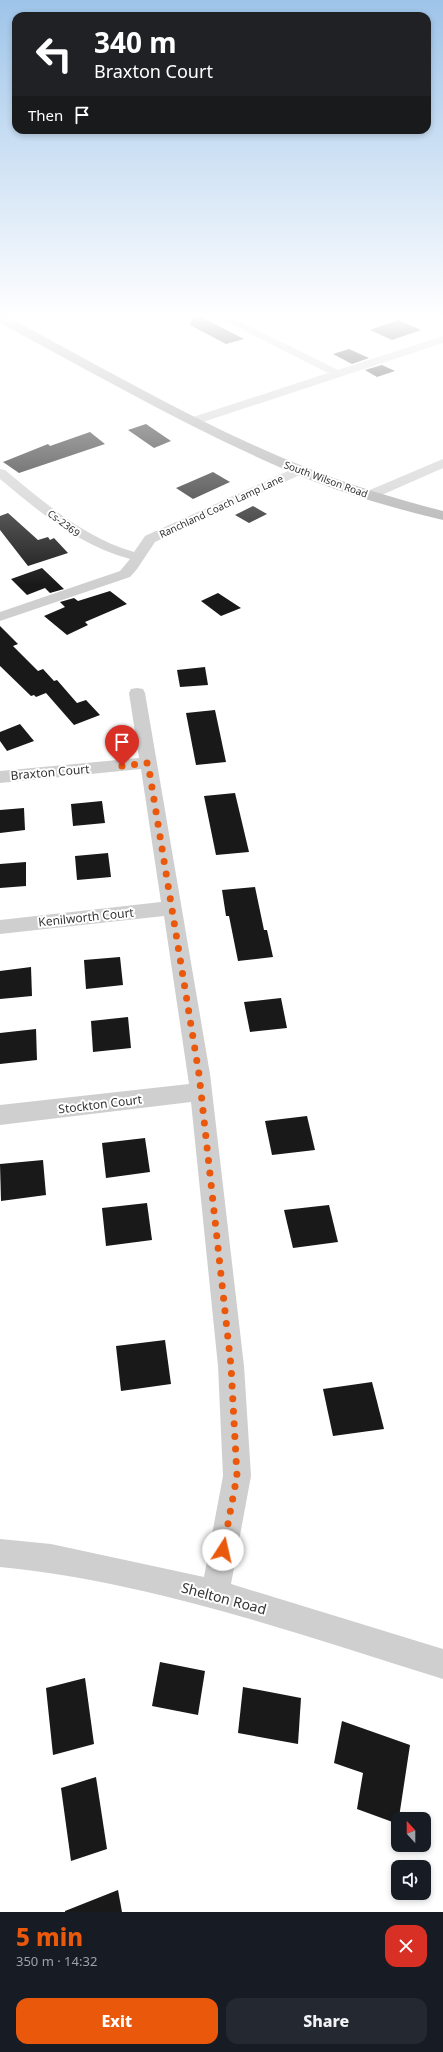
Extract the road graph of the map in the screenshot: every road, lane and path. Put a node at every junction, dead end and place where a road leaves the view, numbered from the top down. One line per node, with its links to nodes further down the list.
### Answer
1 (167, 406): 3 (main road, South Wilson Road)
2 (238, 406): 3 (street)
3 (194, 421): 5 (main road, South Wilson Road)
4 (443, 463): 7 (street)
5 (299, 470): 7 (main road, South Wilson Road); 9 (street, Ranchland Coach Lamp Lane)
6 (2, 477): 9 (street, Cs-2369)
7 (370, 495): 8 (main road, South Wilson Road)
8 (443, 516)
9 (138, 557): 10 (street, Ranchland Coach Lamp Lane)
10 (0, 617)
11 (136, 693): 12 (street)
12 (148, 763): 13 (street, Braxton Court); 14 (street)
13 (0, 777)
14 (172, 908): 15 (street, Kenilworth Court); 16 (street)
15 (0, 927)
16 (201, 1092): 17 (street, Stockton Court); 19 (street)
17 (0, 1115)
18 (0, 1553): 19 (street, Shelton Road)
19 (215, 1594): 20 (street, Shelton Road)
20 (443, 1664)

